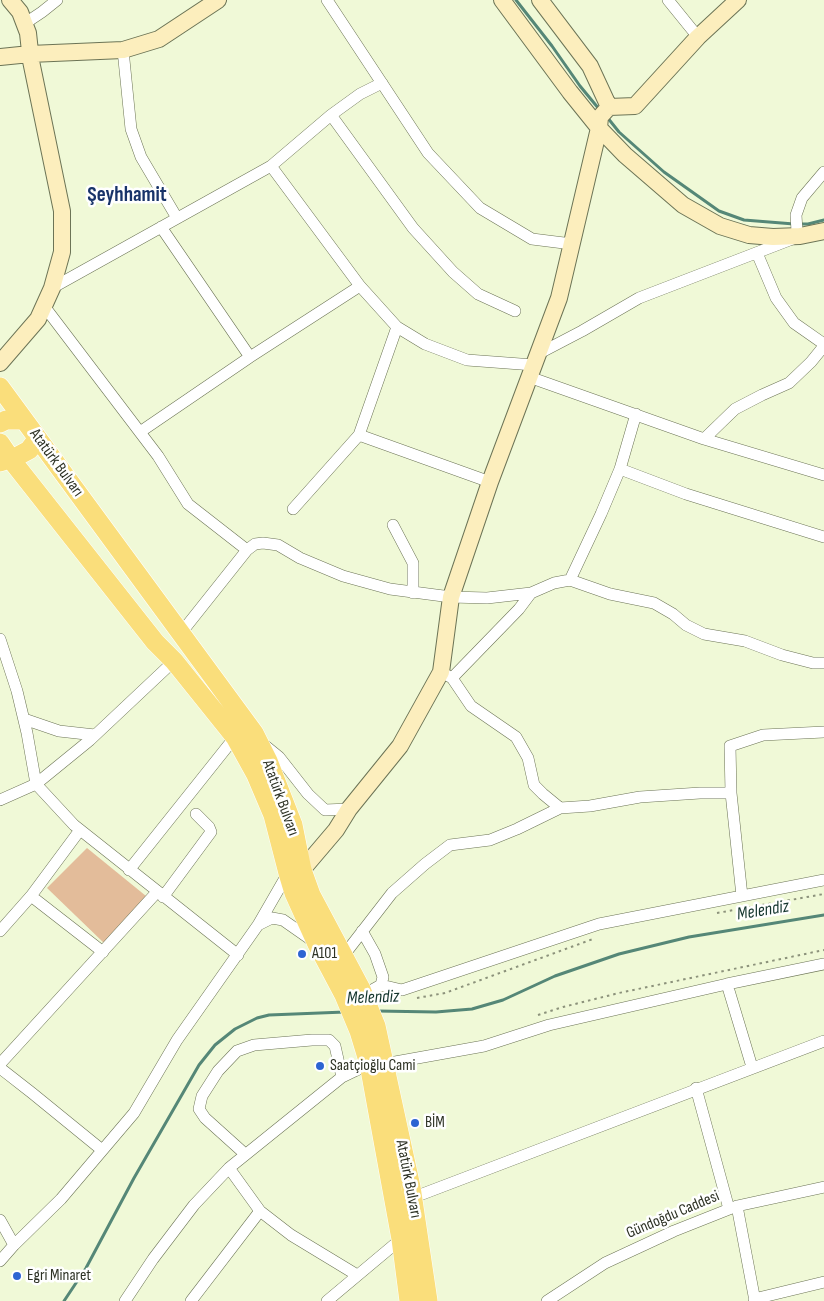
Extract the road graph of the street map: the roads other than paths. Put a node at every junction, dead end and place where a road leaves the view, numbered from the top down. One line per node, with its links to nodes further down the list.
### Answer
1 (10, 0): 9 (street)
2 (57, 0): 9 (street)
3 (218, 0): 11 (street)
4 (326, 0): 14 (street)
5 (502, 0): 16 (street)
6 (540, 0): 16 (street)
7 (668, 0): 10 (street)
8 (738, 0): 10 (street)
9 (24, 24): 12 (street)
10 (698, 37): 16 (street)
11 (123, 50): 12 (street); 19 (street)
12 (30, 54): 13 (street); 26 (street)
13 (0, 58)
14 (382, 83): 15 (street); 23 (street)
15 (331, 115): 17 (street); 28 (street)
16 (603, 118): 22 (street); 23 (street)
17 (271, 166): 19 (street); 25 (street)
18 (824, 172): 22 (street)
19 (177, 218): 20 (street)
20 (162, 227): 26 (street); 31 (street)
21 (824, 232): 22 (street)
22 (798, 234): 24 (street)
23 (572, 244): 33 (street)
24 (757, 253): 30 (street); 33 (street)
25 (360, 286): 29 (street); 31 (street)
26 (52, 288): 27 (street)
27 (44, 306): 32 (street); 38 (street)
28 (515, 311)
29 (397, 327): 33 (street); 39 (street)
30 (824, 345): 41 (street)
31 (250, 356): 38 (street)
32 (0, 363)
33 (534, 365): 35 (street); 46 (street)
34 (0, 387): 36 (main road, Atatürk Bulvarı)
35 (636, 414): 41 (street); 44 (street)
36 (24, 420): 37 (main road); 40 (main road, Atatürk Bulvarı)
37 (0, 423)
38 (140, 432): 50 (street)
39 (359, 435): 46 (street); 47 (street)
40 (36, 436): 43 (main road); 55 (main road, Atatürk Bulvarı)
41 (704, 439): 45 (street)
42 (0, 443): 43 (main road, Atatürk Bulvarı)
43 (5, 460): 57 (main road, Atatürk Bulvarı)
44 (620, 469): 49 (street); 51 (street)
45 (824, 475)
46 (490, 482): 54 (street)
47 (293, 509)
48 (393, 525): 52 (street)
49 (824, 537)
50 (247, 550): 52 (street); 55 (street)
51 (570, 580): 53 (street); 58 (street)
52 (413, 593): 54 (street)
53 (531, 593): 54 (street); 59 (street)
54 (451, 597): 59 (street)
55 (181, 633): 64 (main road, Atatürk Bulvarı)
56 (0, 639): 60 (street)
57 (174, 662): 62 (street); 63 (main road, Atatürk Bulvarı)
58 (824, 663)
59 (447, 675): 68 (street); 69 (street)
60 (24, 719): 62 (street); 65 (street)
61 (824, 732): 66 (street)
62 (95, 735): 65 (street)
63 (235, 737): 72 (street); 73 (main road, Atatürk Bulvarı)
64 (257, 738): 69 (street); 73 (main road, Atatürk Bulvarı)
65 (36, 784): 67 (street); 71 (street)
66 (731, 793): 68 (street); 77 (street)
67 (0, 800)
68 (560, 808): 80 (street)
69 (349, 809): 73 (street)
70 (196, 814): 75 (street)
71 (80, 830): 72 (street); 76 (street)
72 (129, 870): 75 (street)
73 (295, 872): 78 (street); 81 (main road, Atatürk Bulvarı); 84 (main road, Atatürk Bulvarı)
74 (824, 880): 77 (street)
75 (160, 894): 82 (street); 83 (street)
76 (31, 896): 79 (street); 82 (street)
77 (742, 896): 87 (street)
78 (258, 925): 81 (street); 83 (street)
79 (0, 931)
80 (362, 931): 84 (street); 87 (street)
81 (317, 944): 88 (main road, Atatürk Bulvarı)
82 (103, 952): 90 (street)
83 (238, 955): 96 (street)
84 (344, 955): 88 (main road, Atatürk Bulvarı)
85 (824, 964): 86 (street)
86 (727, 984): 91 (street); 92 (street)
87 (381, 985): 88 (street)
88 (356, 993): 91 (main road, Atatürk Bulvarı)
89 (824, 1041): 92 (street)
90 (0, 1064)
91 (376, 1064): 94 (street); 100 (main road, Atatürk Bulvarı); 104 (main road, Atatürk Bulvarı)
92 (752, 1067): 95 (street)
93 (0, 1068): 96 (street)
94 (342, 1077): 97 (street); 97 (street)
95 (696, 1088): 100 (street); 101 (street)
96 (102, 1150): 105 (street)
97 (246, 1154): 98 (street)
98 (229, 1168): 102 (street); 110 (street)
99 (824, 1186): 101 (street, Gündoğdu Caddesi)
100 (412, 1198): 114 (main road, Atatürk Bulvarı)
101 (733, 1208): 109 (street); 115 (street, Gündoğdu Caddesi)
102 (260, 1211): 107 (street); 111 (street)
103 (0, 1220): 105 (street)
104 (401, 1239): 107 (street); 113 (main road, Atatürk Bulvarı)
105 (14, 1245): 106 (street)
106 (0, 1261)
107 (357, 1275): 112 (street)
108 (824, 1282): 109 (street)
109 (755, 1300)
110 (125, 1301)
111 (190, 1301)
112 (327, 1301)
113 (408, 1301)
114 (428, 1301)
115 (547, 1301)

